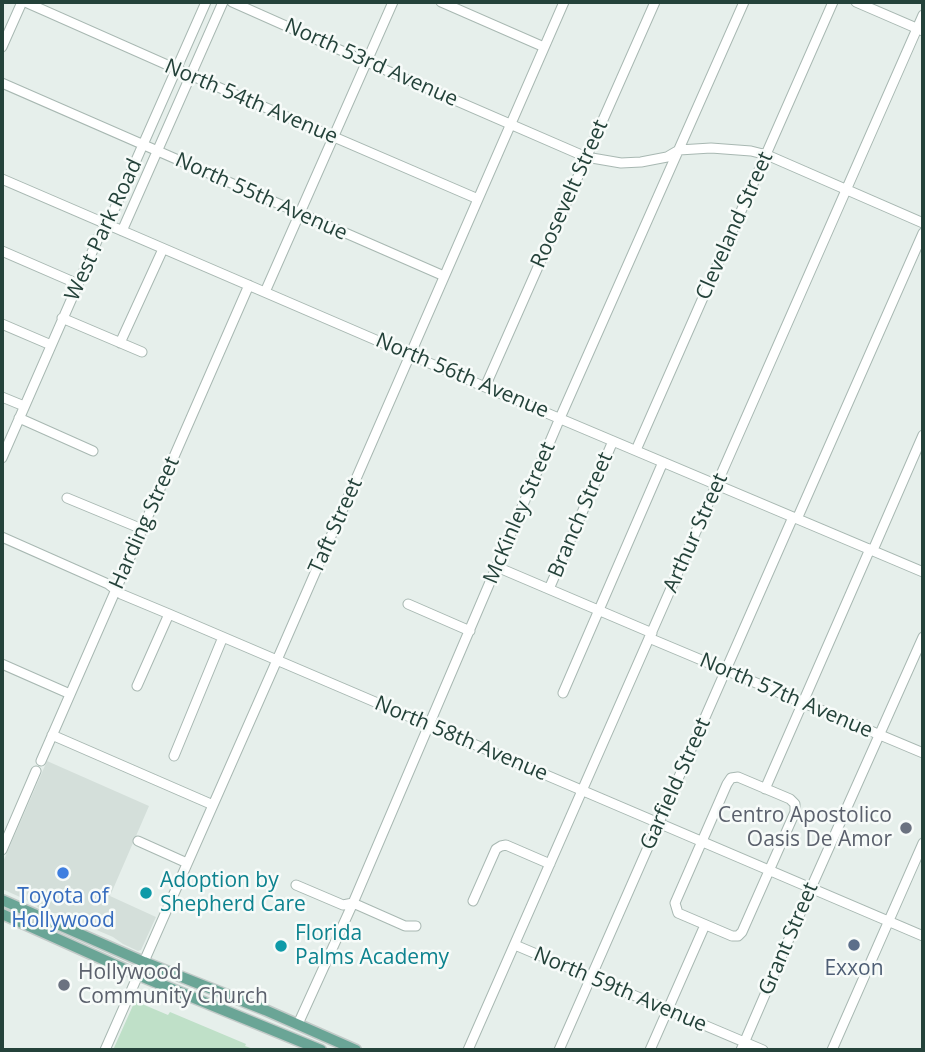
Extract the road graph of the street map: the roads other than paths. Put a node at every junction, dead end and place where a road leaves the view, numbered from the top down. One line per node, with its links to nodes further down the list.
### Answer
1 (23, 2): 14 (street); 17 (street, North 54th Avenue)
2 (206, 2): 17 (street, West Park Road)
3 (223, 2): 18 (street, West Park Road)
4 (232, 2): 16 (street, North 53rd Avenue)
5 (393, 2): 16 (street)
6 (441, 2): 15 (street)
7 (564, 2): 15 (street, Taft Street)
8 (655, 2): 26 (street, Roosevelt Street)
9 (744, 2): 23 (street, McKinley Street)
10 (833, 2): 25 (street, Cleveland Street)
11 (856, 2): 13 (street)
12 (923, 15): 13 (street, Arthur Street)
13 (920, 30): 28 (street, Arthur Street)
14 (2, 47)
15 (544, 47): 20 (street, Taft Street)
16 (367, 62): 20 (street, North 53rd Avenue); 21 (street)
17 (176, 69): 18 (street, North 54th Avenue); 22 (street, West Park Road)
18 (190, 75): 21 (street, North 54th Avenue); 24 (street, West Park Road)
19 (2, 82): 22 (street, North 55th Avenue)
20 (511, 124): 26 (street, North 53rd Avenue); 29 (street, Taft Street)
21 (334, 137): 29 (street, North 54th Avenue); 30 (street)
22 (144, 145): 24 (street, North 55th Avenue); 32 (street, West Park Road)
23 (679, 150): 25 (street, North 53rd Avenue); 26 (street, North 53rd Avenue); 51 (street, McKinley Street)
24 (157, 151): 30 (street, North 55th Avenue); 33 (street, West Park Road)
25 (767, 155): 28 (street, North 53rd Avenue); 54 (street, Cleveland Street)
26 (586, 157): 47 (street, Roosevelt Street)
27 (2, 179): 32 (street, North 56th Avenue)
28 (846, 189): 31 (street, North 53rd Avenue); 58 (street, Arthur Street)
29 (478, 199): 37 (street, Taft Street)
30 (300, 214): 37 (street, North 55th Avenue); 40 (street)
31 (923, 223)
32 (106, 225): 33 (street, North 56th Avenue); 38 (street, West Park Road)
33 (122, 232): 35 (street, North 56th Avenue)
34 (923, 233): 60 (street, Garfield Street)
35 (163, 249): 39 (street, North 56th Avenue); 43 (street)
36 (2, 251): 38 (street)
37 (444, 276): 46 (street, Taft Street)
38 (78, 284): 41 (street, West Park Road)
39 (249, 285): 40 (street, North 56th Avenue); 61 (street, Harding Street)
40 (265, 292): 46 (street, North 56th Avenue)
41 (62, 318): 43 (street); 44 (street, West Park Road)
42 (2, 324): 44 (street)
43 (120, 343): 45 (street)
44 (51, 345): 49 (street, West Park Road)
45 (142, 352)
46 (411, 354): 47 (street, North 56th Avenue); 75 (street, Taft Street)
47 (485, 387): 51 (street, North 56th Avenue)
48 (2, 397): 49 (street)
49 (24, 406): 50 (street, West Park Road)
50 (19, 418): 55 (street); 56 (street, West Park Road)
51 (560, 418): 53 (street, North 56th Avenue); 64 (street, McKinley Street)
52 (923, 435): 63 (street)
53 (613, 441): 54 (street, North 56th Avenue); 67 (street, Branch Street)
54 (636, 450): 57 (street, North 56th Avenue)
55 (93, 451)
56 (2, 458)
57 (663, 462): 58 (street, North 56th Avenue); 69 (street)
58 (717, 485): 60 (street, North 56th Avenue); 72 (street, Arthur Street)
59 (67, 498): 61 (street)
60 (795, 518): 63 (street, North 56th Avenue); 77 (street, Garfield Street)
61 (142, 529): 66 (street, Harding Street)
62 (2, 537): 66 (street, North 58th Avenue)
63 (871, 550): 65 (street, North 56th Avenue); 81 (street)
64 (497, 567): 67 (street, North 57th Avenue); 71 (street, McKinley Street)
65 (923, 572)
66 (116, 589): 70 (street, North 58th Avenue); 80 (street, Harding Street)
67 (549, 589): 69 (street, North 57th Avenue)
68 (408, 604): 71 (street)
69 (599, 610): 72 (street, North 57th Avenue); 79 (street)
70 (169, 614): 73 (street, North 58th Avenue); 78 (street)
71 (470, 631): 82 (street, McKinley Street)
72 (651, 636): 77 (street, North 57th Avenue); 90 (street, Arthur Street)
73 (223, 637): 75 (street, North 58th Avenue); 86 (street)
74 (923, 637): 84 (street, Grant Street)
75 (277, 660): 82 (street, North 58th Avenue); 91 (street, Taft Street)
76 (2, 664): 80 (street)
77 (726, 671): 81 (street, North 57th Avenue); 92 (street, Garfield Street)
78 (137, 686)
79 (563, 693)
80 (71, 694): 83 (street, Harding Street)
81 (803, 703): 84 (street, North 57th Avenue); 89 (street)
82 (429, 726): 90 (street, North 58th Avenue); 104 (street, McKinley Street)
83 (52, 735): 87 (street, Harding Street); 91 (street)
84 (879, 735): 85 (street, North 57th Avenue); 101 (street, Grant Street)
85 (923, 753)
86 (174, 756)
87 (41, 761)
88 (36, 771): 96 (street)
89 (765, 789): 94 (street); 99 (street)
90 (582, 791): 92 (street, North 58th Avenue); 98 (street, Arthur Street)
91 (213, 805): 97 (street, Taft Street)
92 (658, 824): 94 (street, North 58th Avenue); 113 (street, Garfield Street)
93 (138, 841): 97 (street)
94 (701, 841): 99 (street, North 58th Avenue); 107 (street)
95 (923, 843): 106 (street)
96 (2, 850)
97 (187, 863): 111 (street, Taft Street)
98 (551, 864): 102 (street); 110 (street, Arthur Street)
99 (768, 870): 101 (street, North 58th Avenue); 107 (street)
100 (296, 885): 104 (street)
101 (811, 888): 106 (street, North 58th Avenue); 117 (street, Grant Street)
102 (473, 901)
103 (4, 903): 111 (main road)
104 (353, 903): 108 (street); 115 (street, McKinley Street)
105 (2, 914): 112 (main road)
106 (888, 922): 109 (street, North 58th Avenue); 125 (street)
107 (705, 925): 114 (street)
108 (416, 926)
109 (923, 936)
110 (515, 945): 113 (street, North 59th Avenue); 121 (street, Arthur Street)
111 (144, 962): 112 (street, Taft Street); 115 (main road)
112 (138, 975): 116 (main road); 118 (street, Taft Street)
113 (591, 977): 114 (street, North 59th Avenue); 122 (street, Garfield Street)
114 (667, 1010): 117 (street, North 59th Avenue); 123 (street)
115 (298, 1024): 116 (main road); 120 (main road)
116 (278, 1032): 119 (main road)
117 (743, 1046): 124 (street, North 59th Avenue)
118 (105, 1050)
119 (321, 1050)
120 (356, 1050)
121 (468, 1050)
122 (559, 1050)
123 (650, 1050)
124 (763, 1050)
125 (832, 1050)

